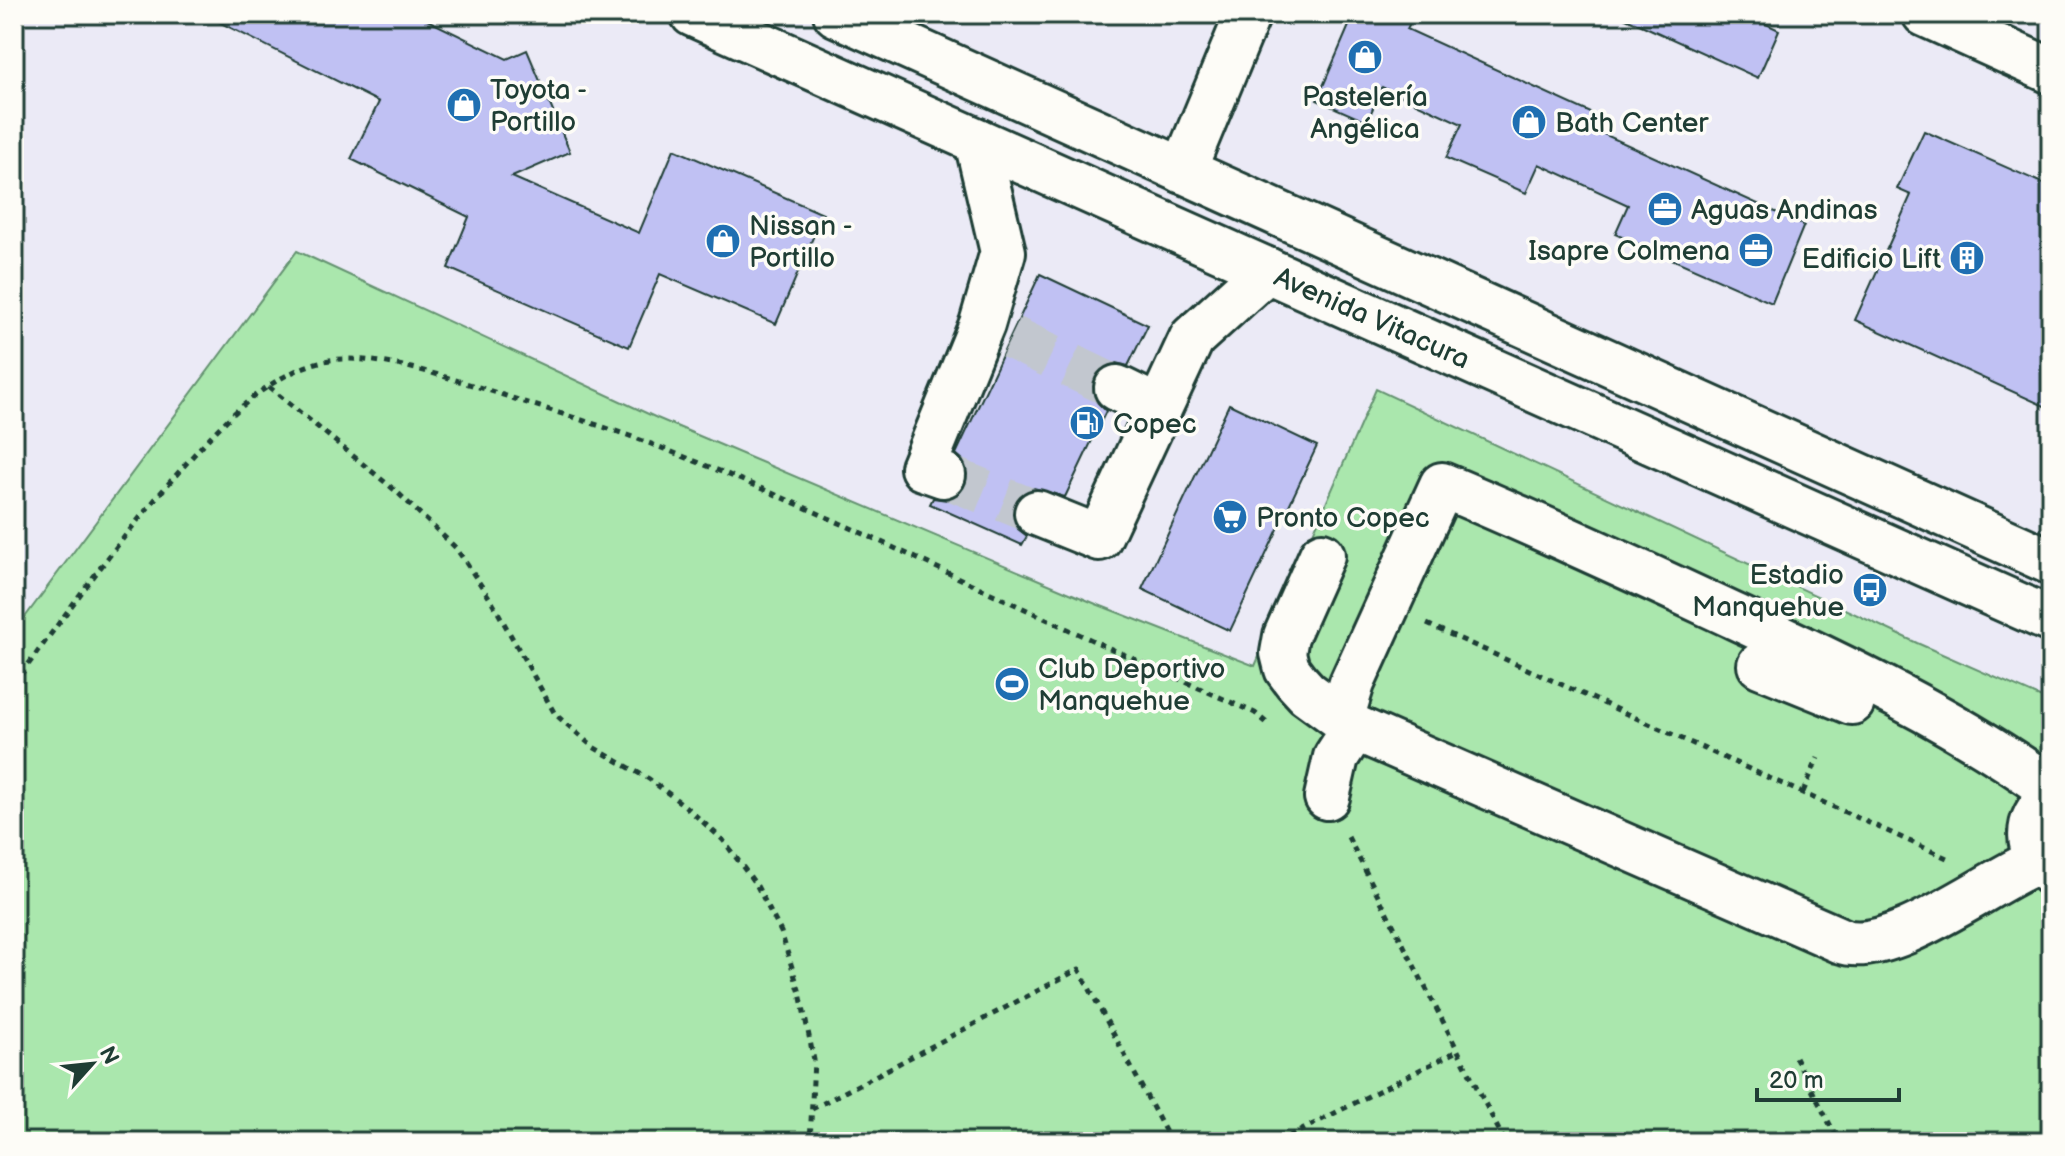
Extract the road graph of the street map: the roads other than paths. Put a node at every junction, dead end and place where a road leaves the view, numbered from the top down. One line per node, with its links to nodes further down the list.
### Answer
1 (693, 14): 6 (main road, Avenida Vitacura)
2 (836, 14): 7 (main road, Avenida Vitacura)
3 (1248, 14): 7 (main road)
4 (1925, 14): 5 (main road)
5 (2051, 71)
6 (977, 141): 8 (main road, Avenida Vitacura); 11 (main road)
7 (1183, 171): 14 (main road, Avenida Vitacura)
8 (1267, 270): 10 (main road); 15 (main road, Avenida Vitacura)
9 (1117, 388): 10 (main road)
10 (1158, 408): 12 (main road)
11 (943, 475)
12 (1037, 513)
13 (1322, 555): 17 (main road)
14 (2051, 562)
15 (2051, 620)
16 (1760, 665): 18 (main road)
17 (1349, 722): 18 (main road); 20 (main road); 22 (main road)
18 (1951, 727): 19 (main road)
19 (2051, 789)
20 (1327, 797)
21 (2051, 799): 22 (main road)
22 (2045, 867)

